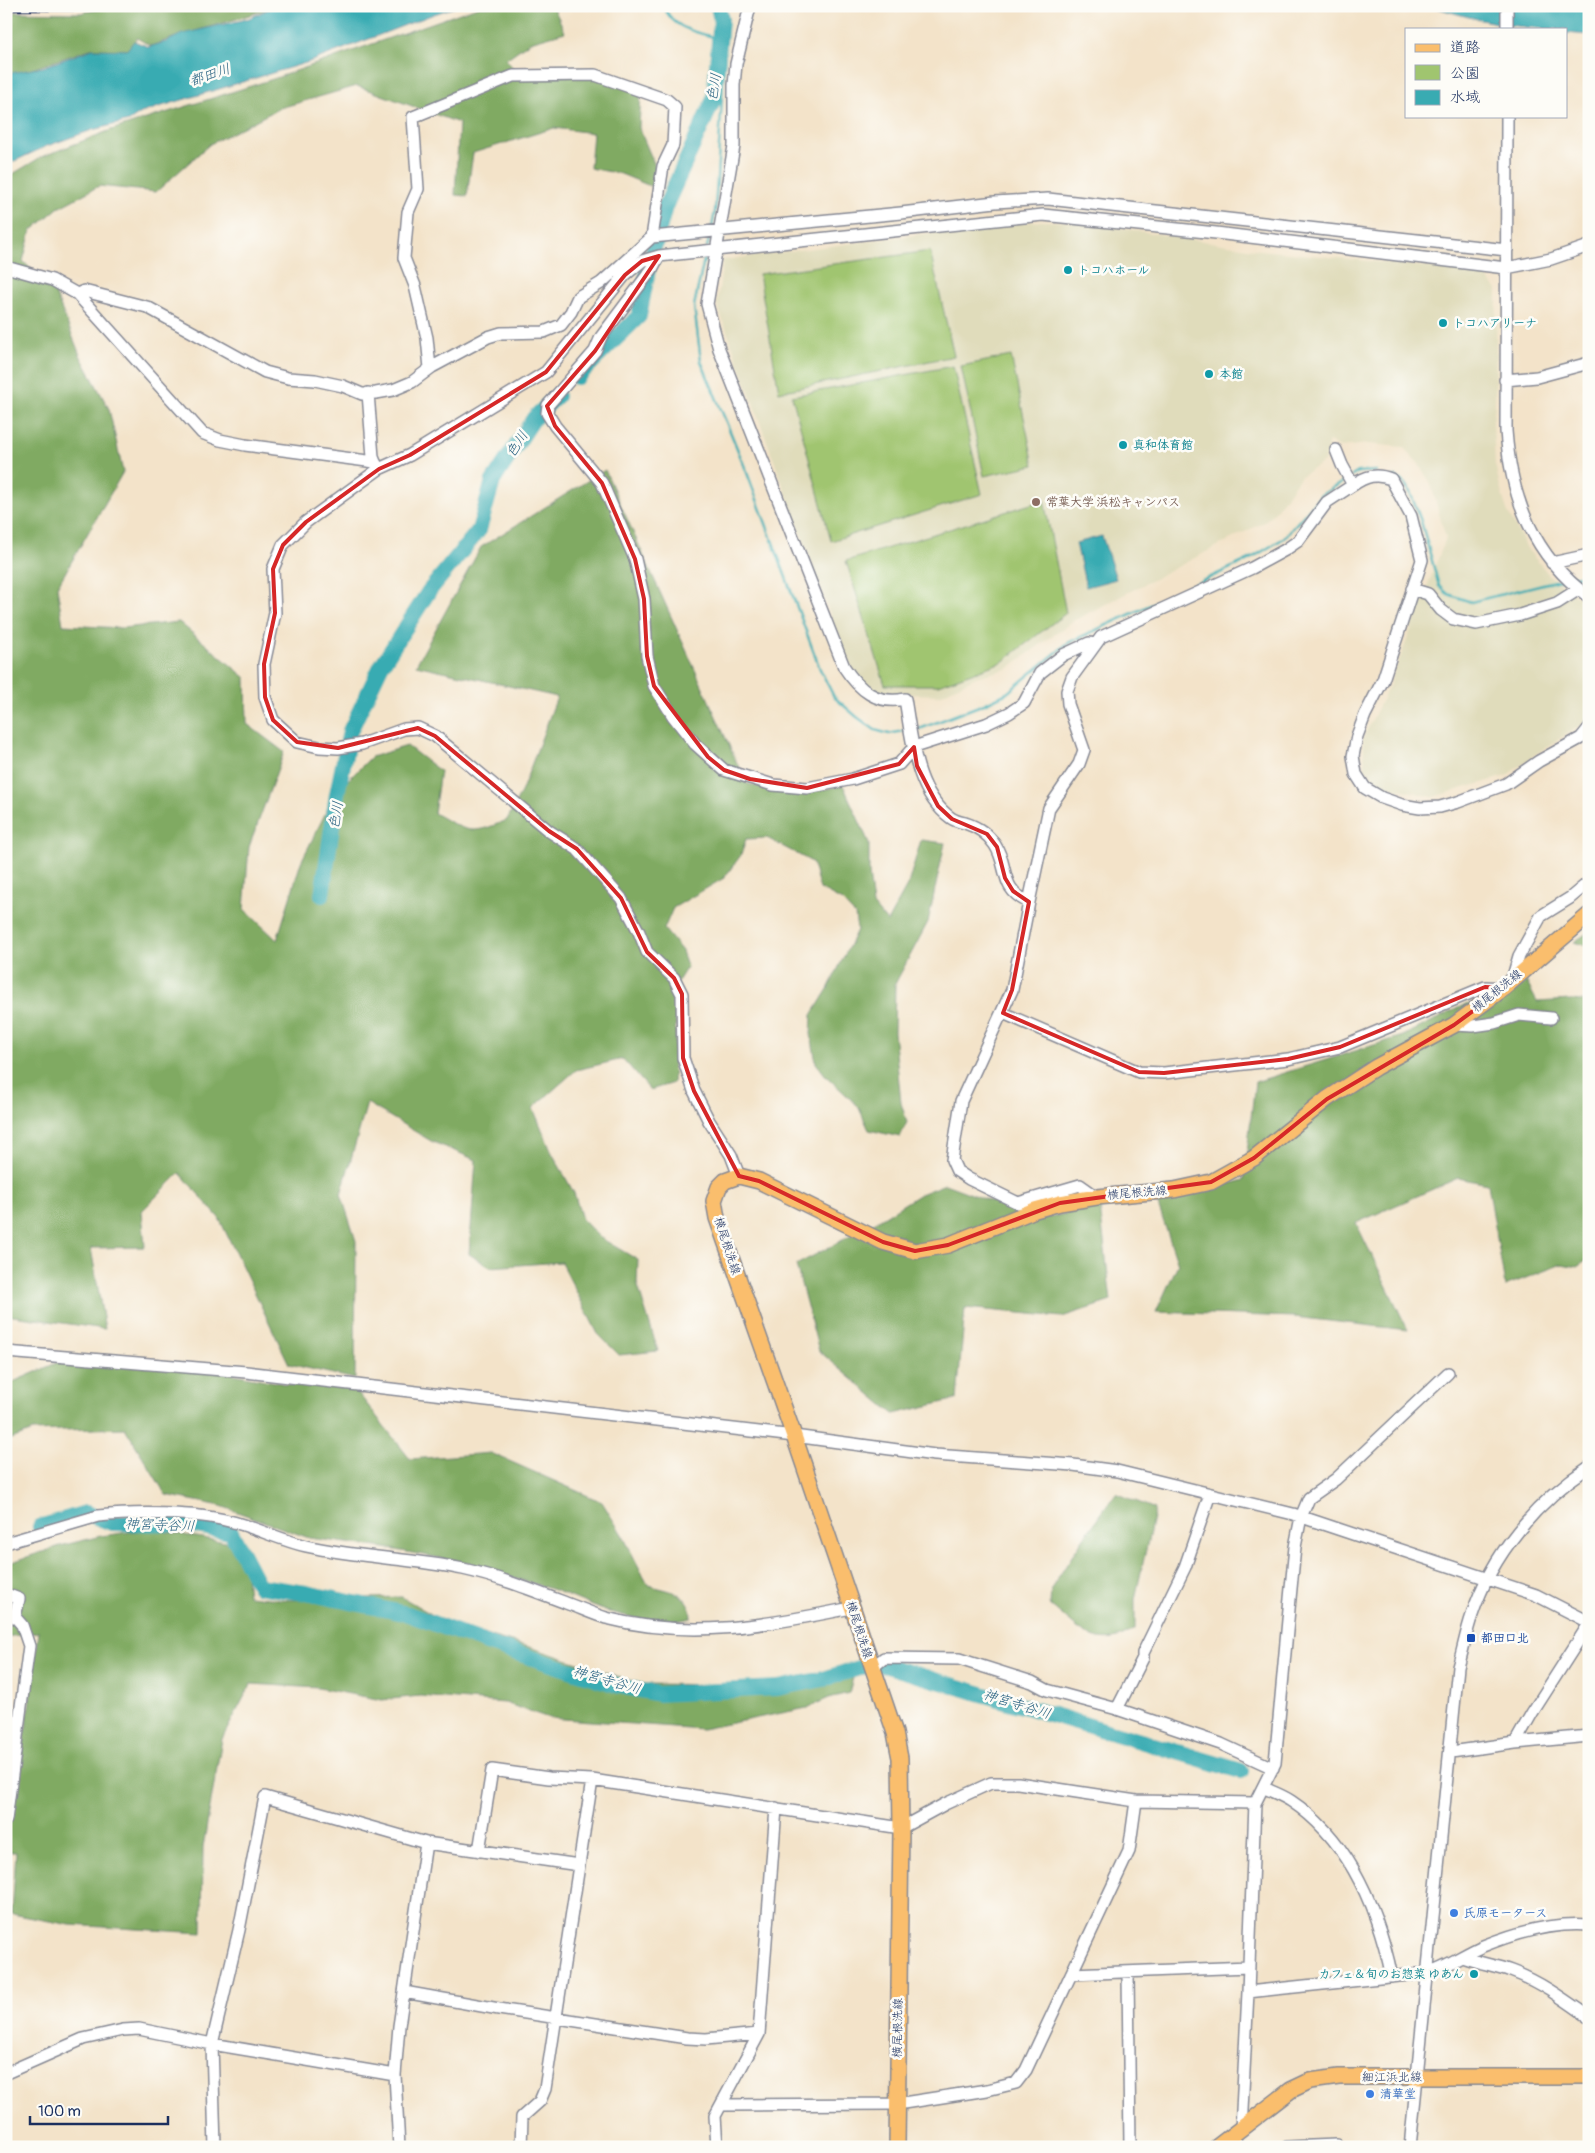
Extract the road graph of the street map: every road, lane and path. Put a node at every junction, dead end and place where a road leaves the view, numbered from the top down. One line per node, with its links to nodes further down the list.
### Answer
1 (750, 6): 5 (street)
2 (1507, 6): 3 (street)
3 (1507, 28)
4 (1507, 118): 9 (street)
5 (719, 231): 6 (street); 8 (street); 9 (street)
6 (652, 237): 15 (street); 15 (street)
7 (1589, 246): 12 (street)
8 (716, 249): 10 (street); 12 (street); 28 (street)
9 (1507, 250): 12 (street)
10 (659, 256): 19 (street); 28 (street)
11 (6, 267): 13 (street)
12 (1506, 268): 16 (street)
13 (77, 294): 17 (street); 19 (street)
14 (1589, 363): 16 (street)
15 (430, 368): 17 (street)
16 (1506, 380): 22 (street)
17 (368, 393): 19 (street)
18 (1336, 450): 20 (street)
19 (377, 466): 36 (street)
20 (1352, 482): 23 (street); 26 (street)
21 (1589, 555): 22 (street)
22 (1552, 563): 24 (street)
23 (1412, 589): 24 (street); 27 (street)
24 (1579, 589): 25 (street)
25 (1589, 597)
26 (1095, 644): 28 (street); 30 (street)
27 (1589, 728)
28 (914, 747): 30 (street)
29 (1589, 882): 32 (street)
30 (1029, 902): 33 (street)
31 (1589, 915): 32 (main road, 横尾根洗線)
32 (1508, 984): 33 (street); 35 (main road, 横尾根洗線)
33 (1003, 1013): 37 (street)
34 (1551, 1018): 35 (street)
35 (1454, 1025): 37 (main road, 横尾根洗線)
36 (739, 1176): 37 (main road, 横尾根洗線); 40 (main road, 横尾根洗線)
37 (1097, 1197)
38 (6, 1352): 40 (street)
39 (1448, 1373): 43 (street)
40 (794, 1436): 42 (street); 47 (main road, 横尾根洗線)
41 (1589, 1467): 45 (street)
42 (1210, 1494): 43 (street); 50 (street)
43 (1301, 1517): 45 (street); 54 (street)
44 (6, 1544): 47 (street)
45 (1488, 1578): 48 (street); 53 (street)
46 (6, 1594): 60 (street)
47 (851, 1608): 49 (main road, 横尾根洗線)
48 (1589, 1623): 52 (street)
49 (872, 1668): 50 (street); 61 (main road, 横尾根洗線)
50 (1117, 1708): 54 (street)
51 (1589, 1736): 52 (street)
52 (1515, 1743): 53 (street)
53 (1451, 1752): 69 (street)
54 (1273, 1768): 56 (street)
55 (592, 1780): 59 (street); 63 (street); 64 (street)
56 (1263, 1787): 58 (street); 71 (street)
57 (1136, 1801): 58 (street); 61 (street); 70 (street)
58 (1255, 1803): 67 (street)
59 (776, 1808): 61 (street); 76 (street)
60 (6, 1820)
61 (901, 1828): 82 (main road, 横尾根洗線)
62 (426, 1843): 63 (street); 72 (street); 77 (street)
63 (479, 1851): 64 (street)
64 (579, 1865): 74 (street)
65 (1589, 1925): 66 (street)
66 (1462, 1957): 69 (street); 75 (street)
67 (1249, 1967): 68 (street); 73 (street)
68 (1128, 1973): 70 (street); 91 (street)
69 (1427, 1973): 71 (street); 80 (street)
70 (1071, 1974): 82 (street)
71 (1392, 1977): 73 (street)
72 (404, 1992): 74 (street); 79 (street)
73 (1248, 1992): 84 (street)
74 (557, 2017): 76 (street); 88 (street)
75 (1589, 2017)
76 (759, 2034): 83 (street)
77 (212, 2044): 78 (street); 79 (street); 86 (street)
78 (6, 2073)
79 (395, 2075): 87 (street)
80 (1417, 2077): 81 (main road, 細江浜北線); 84 (main road, 細江浜北線); 94 (street)
81 (1589, 2077)
82 (897, 2104): 83 (street); 90 (main road, 横尾根洗線)
83 (722, 2105): 89 (street)
84 (1237, 2138): 92 (main road, 細江浜北線)
85 (1337, 2145): 93 (street)
86 (215, 2147)
87 (399, 2147)
88 (521, 2147)
89 (717, 2147)
90 (896, 2147)
91 (1130, 2147)
92 (1217, 2147)
93 (1287, 2147)
94 (1410, 2147)

